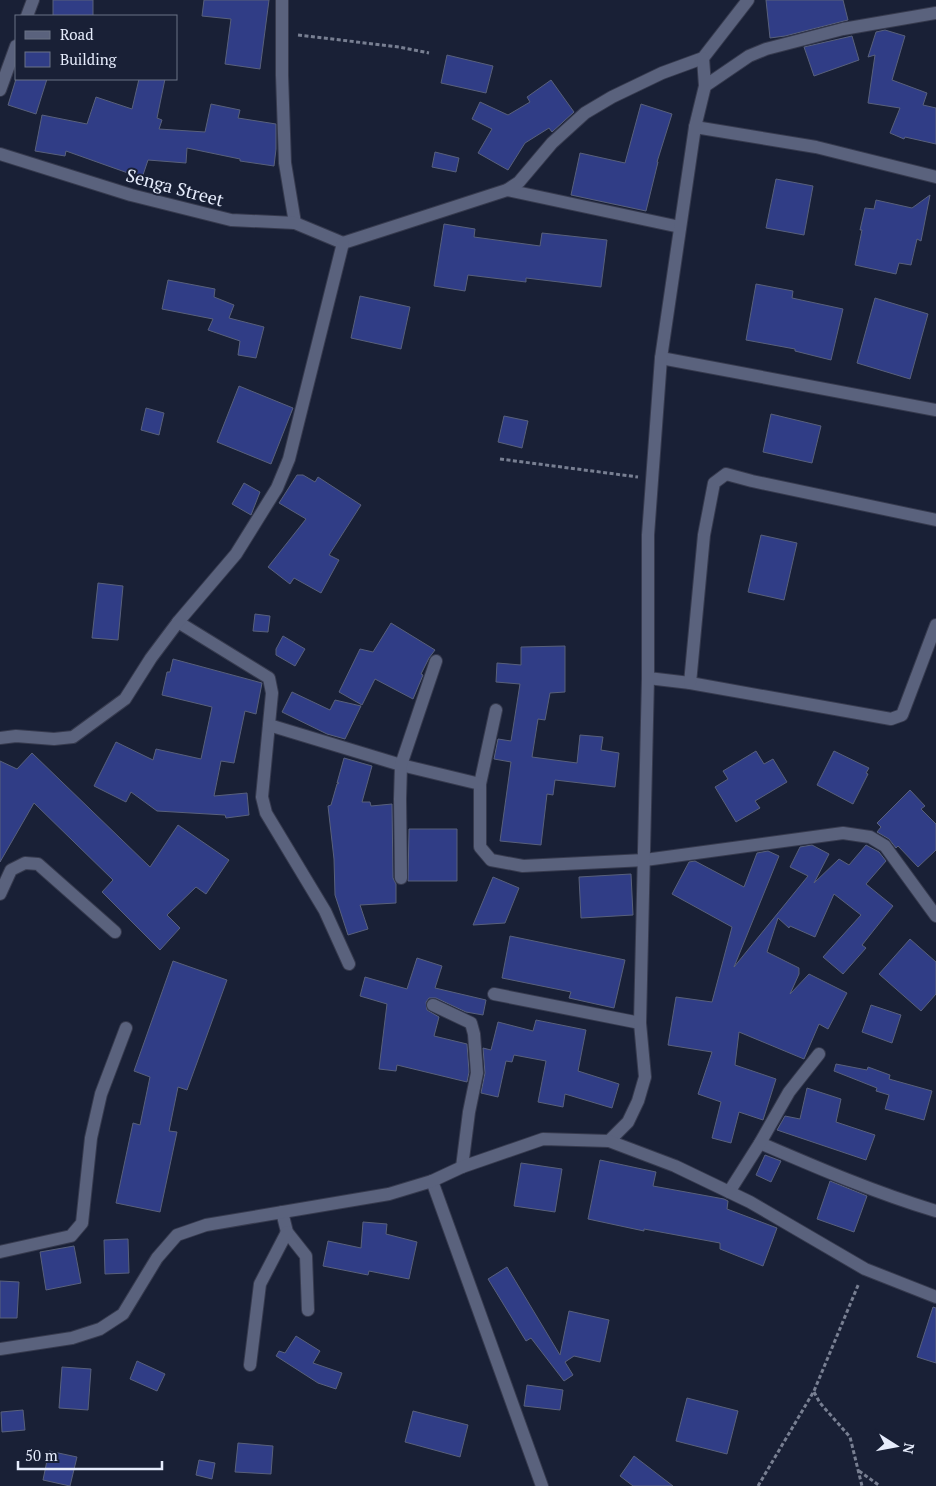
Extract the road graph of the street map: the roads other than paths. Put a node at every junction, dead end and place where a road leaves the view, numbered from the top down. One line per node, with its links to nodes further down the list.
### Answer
1 (33, 0): 5 (street)
2 (282, 0): 14 (street)
3 (748, 0): 7 (street)
4 (936, 13): 8 (street)
5 (27, 15)
6 (15, 49): 9 (street)
7 (703, 58): 8 (street); 13 (street)
8 (705, 86): 10 (street)
9 (0, 90)
10 (695, 127): 12 (street); 15 (street)
11 (0, 154): 14 (street, Senga Street)
12 (936, 177)
13 (507, 190): 15 (street); 16 (street)
14 (296, 223): 16 (street, Senga Street)
15 (680, 228): 17 (street)
16 (343, 243): 20 (street)
17 (661, 358): 18 (street); 23 (street)
18 (936, 410)
19 (936, 520): 24 (street)
20 (178, 622): 26 (street); 27 (street)
21 (936, 625): 24 (street)
22 (436, 661): 28 (street)
23 (648, 678): 24 (street); 30 (street)
24 (690, 684)
25 (496, 710): 29 (street)
26 (269, 725): 28 (street); 35 (street)
27 (0, 738)
28 (401, 765): 29 (street); 31 (street)
29 (480, 784): 30 (street)
30 (645, 860): 33 (street); 38 (street)
31 (401, 878)
32 (0, 894): 34 (street)
33 (936, 916)
34 (115, 932)
35 (349, 964)
36 (494, 994): 38 (street)
37 (432, 1004): 43 (street)
38 (640, 1023): 41 (street)
39 (126, 1028): 49 (street)
40 (819, 1054): 42 (street)
41 (609, 1141): 43 (street); 45 (street)
42 (760, 1143): 45 (street); 46 (street)
43 (462, 1167): 44 (street)
44 (432, 1181): 47 (street); 54 (street)
45 (729, 1192): 50 (street)
46 (936, 1211)
47 (282, 1212): 48 (street); 52 (street)
48 (287, 1232): 51 (street); 53 (street)
49 (0, 1252)
50 (936, 1297)
51 (308, 1310)
52 (0, 1349)
53 (250, 1365)
54 (542, 1486)

